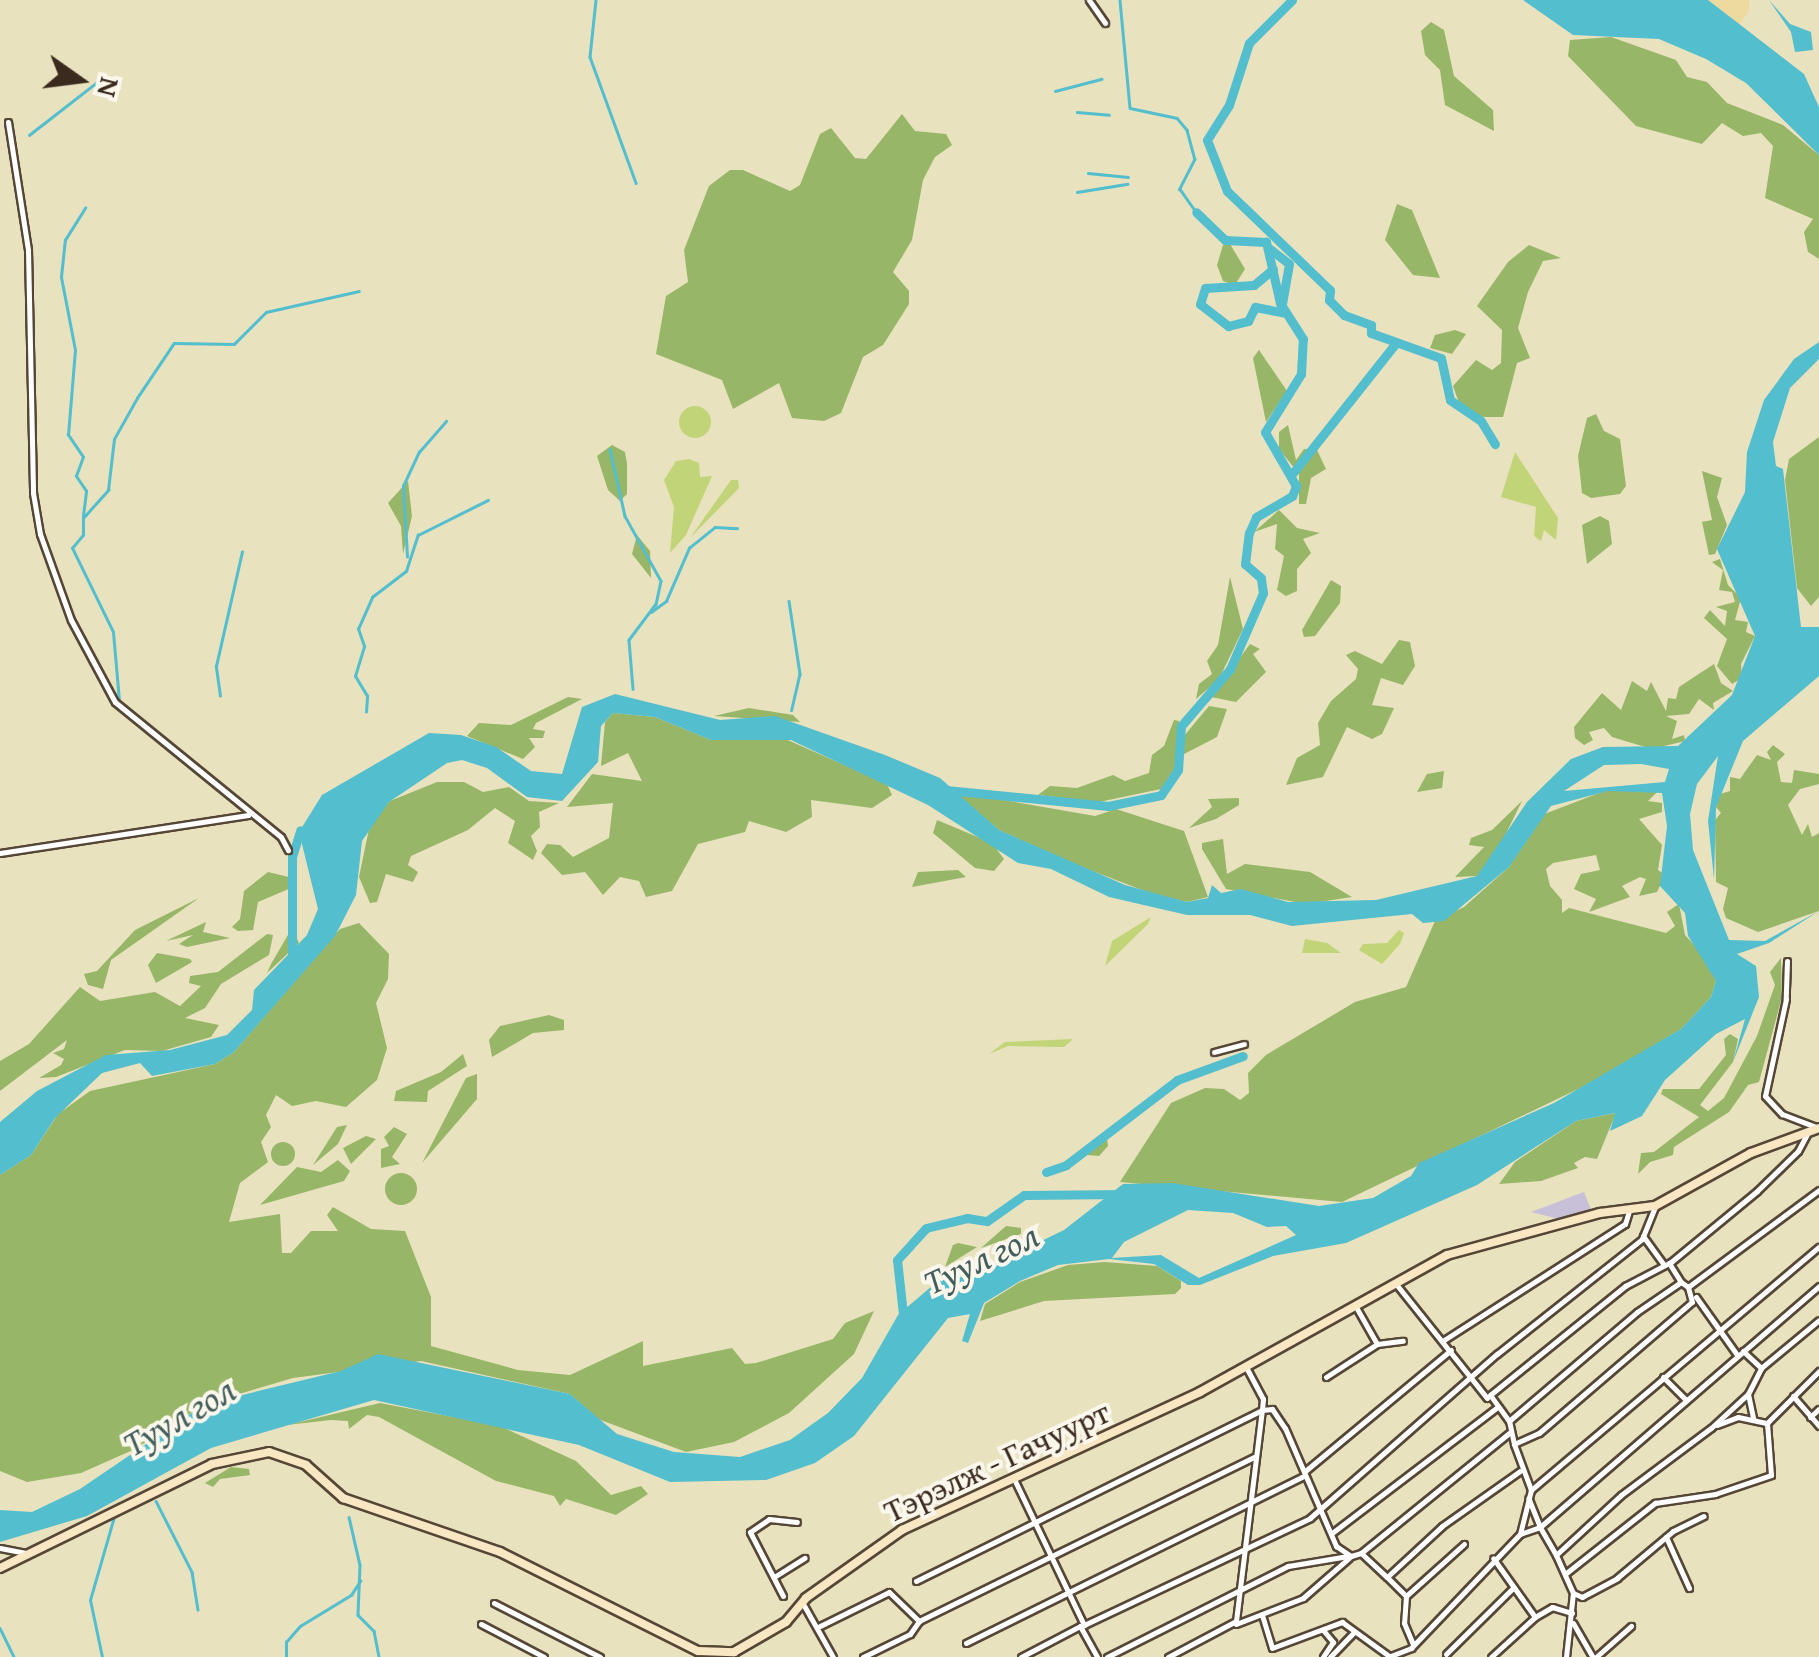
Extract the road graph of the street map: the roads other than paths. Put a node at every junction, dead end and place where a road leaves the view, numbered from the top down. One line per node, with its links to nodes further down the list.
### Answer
1 (1089, 0): 2 (street)
2 (1104, 23)
3 (8, 122): 4 (street)
4 (251, 814): 5 (street); 6 (street)
5 (288, 850)
6 (0, 853)
7 (1787, 961): 10 (street)
8 (1244, 1044): 9 (street)
9 (1214, 1052)
10 (1819, 1128): 11 (main road, Тэрэлж - Гачуурт)
11 (1806, 1134): 13 (main road, Тэрэлж - Гачуурт); 17 (street)
12 (1819, 1190): 21 (street)
13 (1656, 1206): 14 (main road, Тэрэлж - Гачуурт); 15 (street)
14 (1629, 1212): 19 (main road, Тэрэлж - Гачуурт); 26 (street)
15 (1643, 1236): 17 (street); 36 (street)
16 (1819, 1246): 25 (street)
17 (1666, 1264): 18 (street); 39 (street)
18 (1681, 1282): 21 (street); 46 (street)
19 (1396, 1284): 23 (main road, Тэрэлж - Гачуурт); 26 (street)
20 (1819, 1286): 30 (street)
21 (1688, 1287): 22 (street)
22 (1695, 1296): 25 (street); 51 (street)
23 (1354, 1304): 28 (street); 31 (main road, Тэрэлж - Гачуурт)
24 (1819, 1320): 32 (street)
25 (1718, 1330): 30 (street); 34 (street)
26 (1444, 1340): 29 (street)
27 (1404, 1341): 28 (street)
28 (1377, 1344): 35 (street)
29 (1451, 1350): 36 (street); 54 (street)
30 (1741, 1353): 32 (street); 40 (street)
31 (1246, 1367): 43 (street); 55 (main road, Тэрэлж - Гачуурт)
32 (1761, 1368): 37 (street)
33 (1819, 1371): 38 (street)
34 (1663, 1376): 40 (street); 56 (street)
35 (1326, 1377)
36 (1472, 1378): 39 (street); 59 (street)
37 (1748, 1394): 45 (street); 49 (street)
38 (1793, 1396): 44 (street); 47 (street)
39 (1487, 1398): 41 (street)
40 (1686, 1400): 63 (street)
41 (1496, 1408): 46 (street); 64 (street)
42 (1819, 1409): 44 (street)
43 (1262, 1410): 52 (street); 54 (street); 62 (street)
44 (1810, 1417): 48 (street)
45 (1753, 1418): 47 (street); 49 (street)
46 (1510, 1421): 50 (street)
47 (1766, 1423): 78 (street)
48 (1819, 1426)
49 (1711, 1428): 72 (street)
50 (1509, 1432): 51 (street); 71 (street)
51 (1514, 1444): 53 (street)
52 (1257, 1455): 58 (street); 75 (street)
53 (1520, 1471): 56 (street); 79 (street)
54 (1303, 1474): 58 (street); 59 (street)
55 (1015, 1481): 62 (street); 89 (main road, Тэрэлж - Гачуурт)
56 (1532, 1490): 57 (street)
57 (1528, 1498): 63 (street); 65 (street)
58 (1250, 1504): 68 (street); 86 (street)
59 (1318, 1512): 64 (street); 68 (street)
60 (1704, 1516): 66 (street)
61 (797, 1522): 80 (street)
62 (1036, 1524): 75 (street); 81 (street)
63 (1540, 1527): 65 (street); 72 (street)
64 (1331, 1534): 73 (street)
65 (1520, 1534): 76 (street)
66 (1666, 1537): 83 (street); 85 (street)
67 (1464, 1544): 88 (street)
68 (1244, 1546): 84 (street); 98 (street)
69 (0, 1548): 70 (street)
70 (26, 1553): 77 (main road, Тэрэлж - Гачуурт); 104 (main road, Тэрэлж - Гачуурт)
71 (1362, 1553): 73 (street); 79 (street)
72 (1556, 1555): 78 (street)
73 (1351, 1556): 84 (street); 91 (street)
74 (804, 1558): 80 (street)
75 (1050, 1558): 86 (street); 94 (street)
76 (1493, 1558): 82 (street); 103 (street)
77 (0, 1568)
78 (1565, 1574): 85 (street)
79 (1387, 1577): 88 (street)
80 (774, 1578): 87 (street)
81 (916, 1581)
82 (1514, 1587): 92 (street); 105 (street)
83 (1689, 1588)
84 (1238, 1591): 96 (street); 112 (street)
85 (1574, 1593): 93 (street)
86 (1064, 1594): 98 (street); 102 (street)
87 (783, 1596)
88 (1406, 1596): 103 (street)
89 (802, 1602): 97 (street); 104 (main road, Тэрэлж - Гачуурт)
90 (494, 1603): 107 (street)
91 (1262, 1615): 96 (street); 100 (street)
92 (1535, 1617): 93 (street); 116 (street)
93 (1572, 1617): 117 (street); 118 (street)
94 (919, 1621): 97 (street); 109 (street)
95 (481, 1624): 106 (street)
96 (1234, 1625): 113 (street)
97 (820, 1626): 108 (street)
98 (1080, 1626): 110 (street); 111 (street)
99 (1631, 1626): 118 (street)
100 (1320, 1630): 101 (street); 114 (street)
101 (1354, 1632): 114 (street); 115 (street)
102 (966, 1643)
103 (1413, 1644): 115 (street)
104 (743, 1653)
105 (1446, 1654)
106 (544, 1657)
107 (600, 1657)
108 (832, 1657)
109 (863, 1657)
110 (1021, 1657)
111 (1097, 1657)
112 (1107, 1657)
113 (1168, 1657)
114 (1327, 1657)
115 (1388, 1657)
116 (1491, 1657)
117 (1566, 1657)
118 (1594, 1657)

